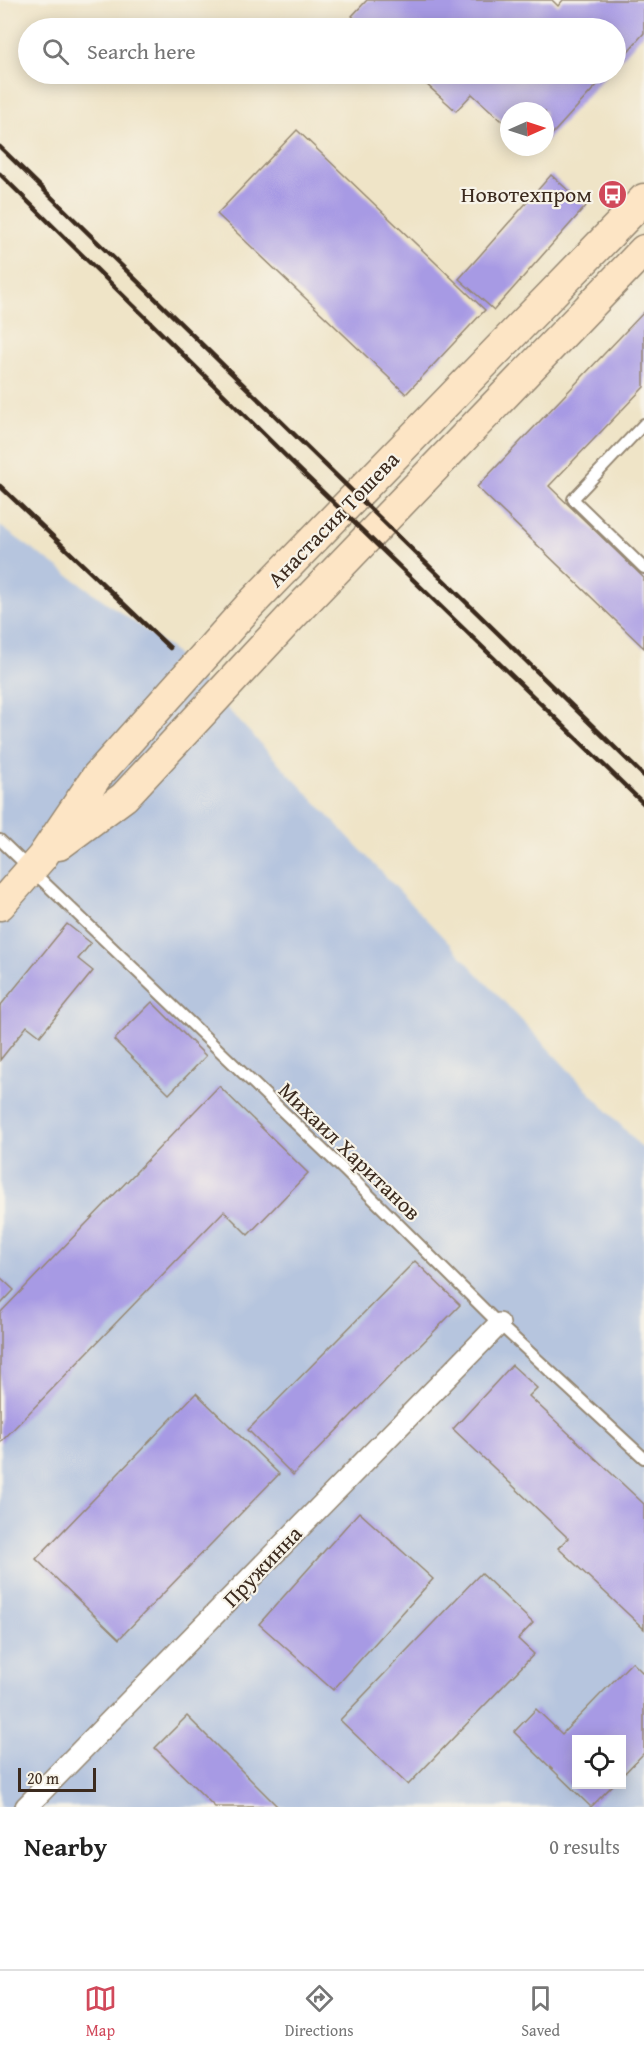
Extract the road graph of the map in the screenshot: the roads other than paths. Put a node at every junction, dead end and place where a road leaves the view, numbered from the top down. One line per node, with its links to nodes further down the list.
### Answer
1 (644, 199): 6 (main road, Анастасия Тошева)
2 (644, 250): 6 (main road, Анастасия Тошева)
3 (644, 424): 4 (lane)
4 (644, 568)
5 (0, 840): 6 (lane, Михаил Хаританов)
6 (37, 862): 7 (main road, Анастасия Тошева); 8 (lane, Михаил Хаританов)
7 (0, 905)
8 (499, 1324): 9 (lane, Михаил Хаританов); 10 (street, Пружинна)
9 (644, 1458)
10 (26, 1807)

